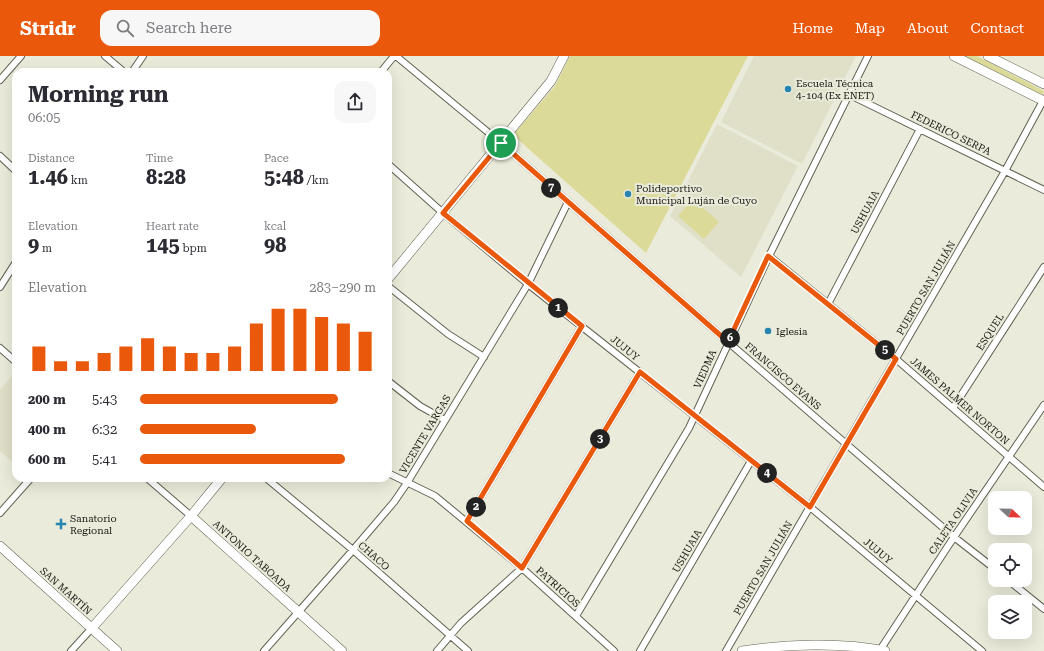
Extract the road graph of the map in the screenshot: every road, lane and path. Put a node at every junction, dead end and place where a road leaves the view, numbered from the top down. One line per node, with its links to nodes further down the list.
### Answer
1 (21, 56): 12 (street)
2 (105, 56): 9 (street)
3 (143, 56): 10 (street)
4 (395, 56): 11 (street); 17 (street, FRANCISCO EVANS)
5 (564, 56): 17 (street)
6 (868, 56): 14 (street, VIEDMA)
7 (954, 56): 15 (street)
8 (988, 56): 13 (street)
9 (119, 68)
10 (135, 68)
11 (384, 68)
12 (0, 80)
13 (1044, 84)
14 (848, 94): 16 (street, FEDERICO SERPA); 25 (street, VIEDMA)
15 (1044, 100): 21 (street, PUERTO SAN JULIÁN)
16 (920, 129): 21 (street, FEDERICO SERPA); 32 (street, USHUAIA)
17 (501, 143): 23 (street, FRANCISCO EVANS); 24 (street)
18 (0, 156): 19 (street)
19 (12, 167)
20 (392, 168): 24 (street, JUJUY)
21 (1005, 171): 22 (street, FEDERICO SERPA); 38 (street, PUERTO SAN JULIÁN)
22 (1044, 190)
23 (568, 202): 29 (street, VICENTE VARGAS); 34 (street, FRANCISCO EVANS)
24 (443, 213): 28 (street); 29 (street, JUJUY)
25 (768, 256): 32 (street, JAMES PALMER NORTON); 34 (street, VIEDMA)
26 (1044, 267): 42 (street, ESQUEL)
27 (12, 268): 30 (street)
28 (392, 274)
29 (528, 284): 33 (street, JUJUY); 36 (street, VICENTE VARGAS)
30 (0, 287)
31 (392, 289): 36 (street)
32 (828, 304): 38 (street, JAMES PALMER NORTON)
33 (582, 326): 39 (street, JUJUY); 58 (street)
34 (728, 342): 43 (street, VIEDMA); 45 (street, FRANCISCO EVANS)
35 (0, 348): 37 (street)
36 (484, 357): 44 (street, VICENTE VARGAS)
37 (12, 358)
38 (896, 359): 42 (street, JAMES PALMER NORTON); 45 (street, PUERTO SAN JULIÁN)
39 (640, 372): 43 (street, JUJUY); 63 (street)
40 (392, 385): 44 (street)
41 (1044, 405): 46 (street, CALETA OLIVIA)
42 (954, 408): 46 (street, JAMES PALMER NORTON)
43 (695, 417): 47 (street, JUJUY); 68 (street, VIEDMA)
44 (445, 420): 53 (street, VICENTE VARGAS)
45 (847, 444): 55 (street, PUERTO SAN JULIÁN); 59 (street, FRANCISCO EVANS)
46 (1009, 457): 54 (street, JAMES PALMER NORTON); 59 (street, CALETA OLIVIA)
47 (751, 461): 55 (street, JUJUY); 79 (street, USHUAIA)
48 (392, 474): 53 (street, PATRICIOS)
49 (27, 482): 56 (street)
50 (152, 482): 57 (street, ANTONIO TABOADA)
51 (219, 482): 57 (street)
52 (271, 482): 61 (street, CHACO)
53 (407, 483): 58 (street, PATRICIOS); 61 (street, VICENTE VARGAS)
54 (1044, 487)
55 (810, 507): 65 (street, JUJUY); 80 (street, PUERTO SAN JULIÁN)
56 (0, 513)
57 (191, 516): 67 (street, ANTONIO TABOADA); 69 (street)
58 (467, 521): 63 (street, PATRICIOS)
59 (954, 537): 62 (street, FRANCISCO EVANS); 65 (street, CALETA OLIVIA)
60 (0, 546): 69 (street, SAN MARTÍN)
61 (353, 550): 67 (street, VICENTE VARGAS); 70 (street, CHACO)
62 (988, 564)
63 (522, 568): 68 (street, PATRICIOS); 70 (street)
64 (1017, 587): 66 (street)
65 (916, 596): 71 (street, CALETA OLIVIA); 82 (street, JUJUY)
66 (1044, 609)
67 (298, 612): 74 (street, VICENTE VARGAS); 75 (street, ANTONIO TABOADA)
68 (576, 616): 78 (street, PATRICIOS)
69 (92, 628): 72 (street); 73 (street, SAN MARTÍN)
70 (450, 636): 76 (street); 77 (street, CHACO)
71 (882, 650): 81 (street)
72 (71, 651)
73 (118, 651)
74 (264, 651)
75 (342, 651)
76 (437, 651)
77 (468, 651)
78 (614, 651)
79 (640, 651)
80 (726, 651)
81 (742, 651)
82 (982, 651)

